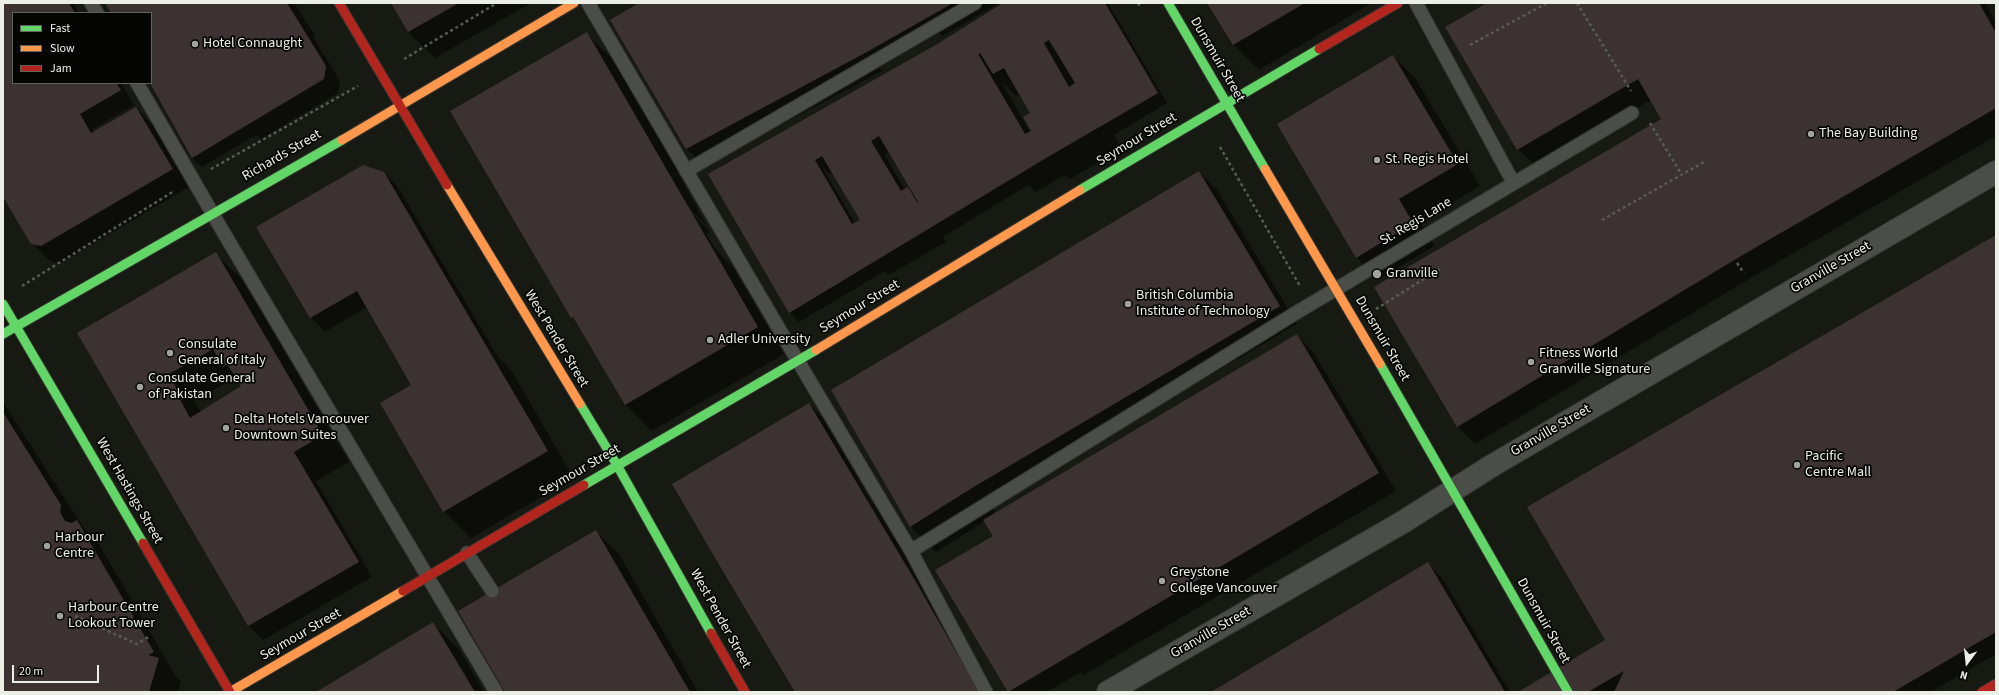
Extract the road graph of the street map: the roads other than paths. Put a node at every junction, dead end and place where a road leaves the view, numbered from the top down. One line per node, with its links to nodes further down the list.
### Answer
1 (91, 3): 9 (lane)
2 (339, 3): 12 (main road, West Pender Street)
3 (574, 3): 12 (main road, Richards Street)
4 (588, 3): 14 (lane)
5 (975, 3): 14 (lane)
6 (1168, 3): 11 (main road, Dunsmuir Street)
7 (1398, 3): 11 (main road, Seymour Street)
8 (1416, 3): 16 (lane)
9 (96, 12)
10 (139, 84): 17 (lane)
11 (1226, 103): 18 (main road, Dunsmuir Street); 22 (main road, Seymour Street)
12 (400, 106): 17 (main road, Richards Street); 23 (main road, West Pender Street)
13 (1632, 113): 16 (lane, St. Regis Lane)
14 (686, 171): 22 (lane)
15 (1996, 172): 24 (street, Granville Street)
16 (1513, 182): 18 (lane, St. Regis Lane)
17 (213, 212): 20 (main road, Richards Street); 27 (lane)
18 (1336, 289): 24 (main road, Dunsmuir Street); 25 (lane, St. Regis Lane)
19 (3, 304): 20 (main road, West Hastings Street)
20 (17, 327): 21 (main road, Richards Street); 30 (main road, West Hastings Street)
21 (3, 334)
22 (798, 361): 23 (main road, Seymour Street); 25 (lane)
23 (617, 465): 26 (main road, Seymour Street); 32 (main road, West Pender Street)
24 (1453, 490): 34 (street, Granville Street); 35 (main road, Dunsmuir Street)
25 (911, 550): 33 (lane)
26 (467, 553): 27 (main road, Seymour Street); 28 (lane)
27 (429, 577): 30 (main road, Seymour Street); 31 (lane)
28 (492, 591)
29 (1996, 684): 36 (main road)
30 (230, 692)
31 (496, 692)
32 (745, 692)
33 (986, 692)
34 (1108, 692)
35 (1568, 692)
36 (1982, 692)

